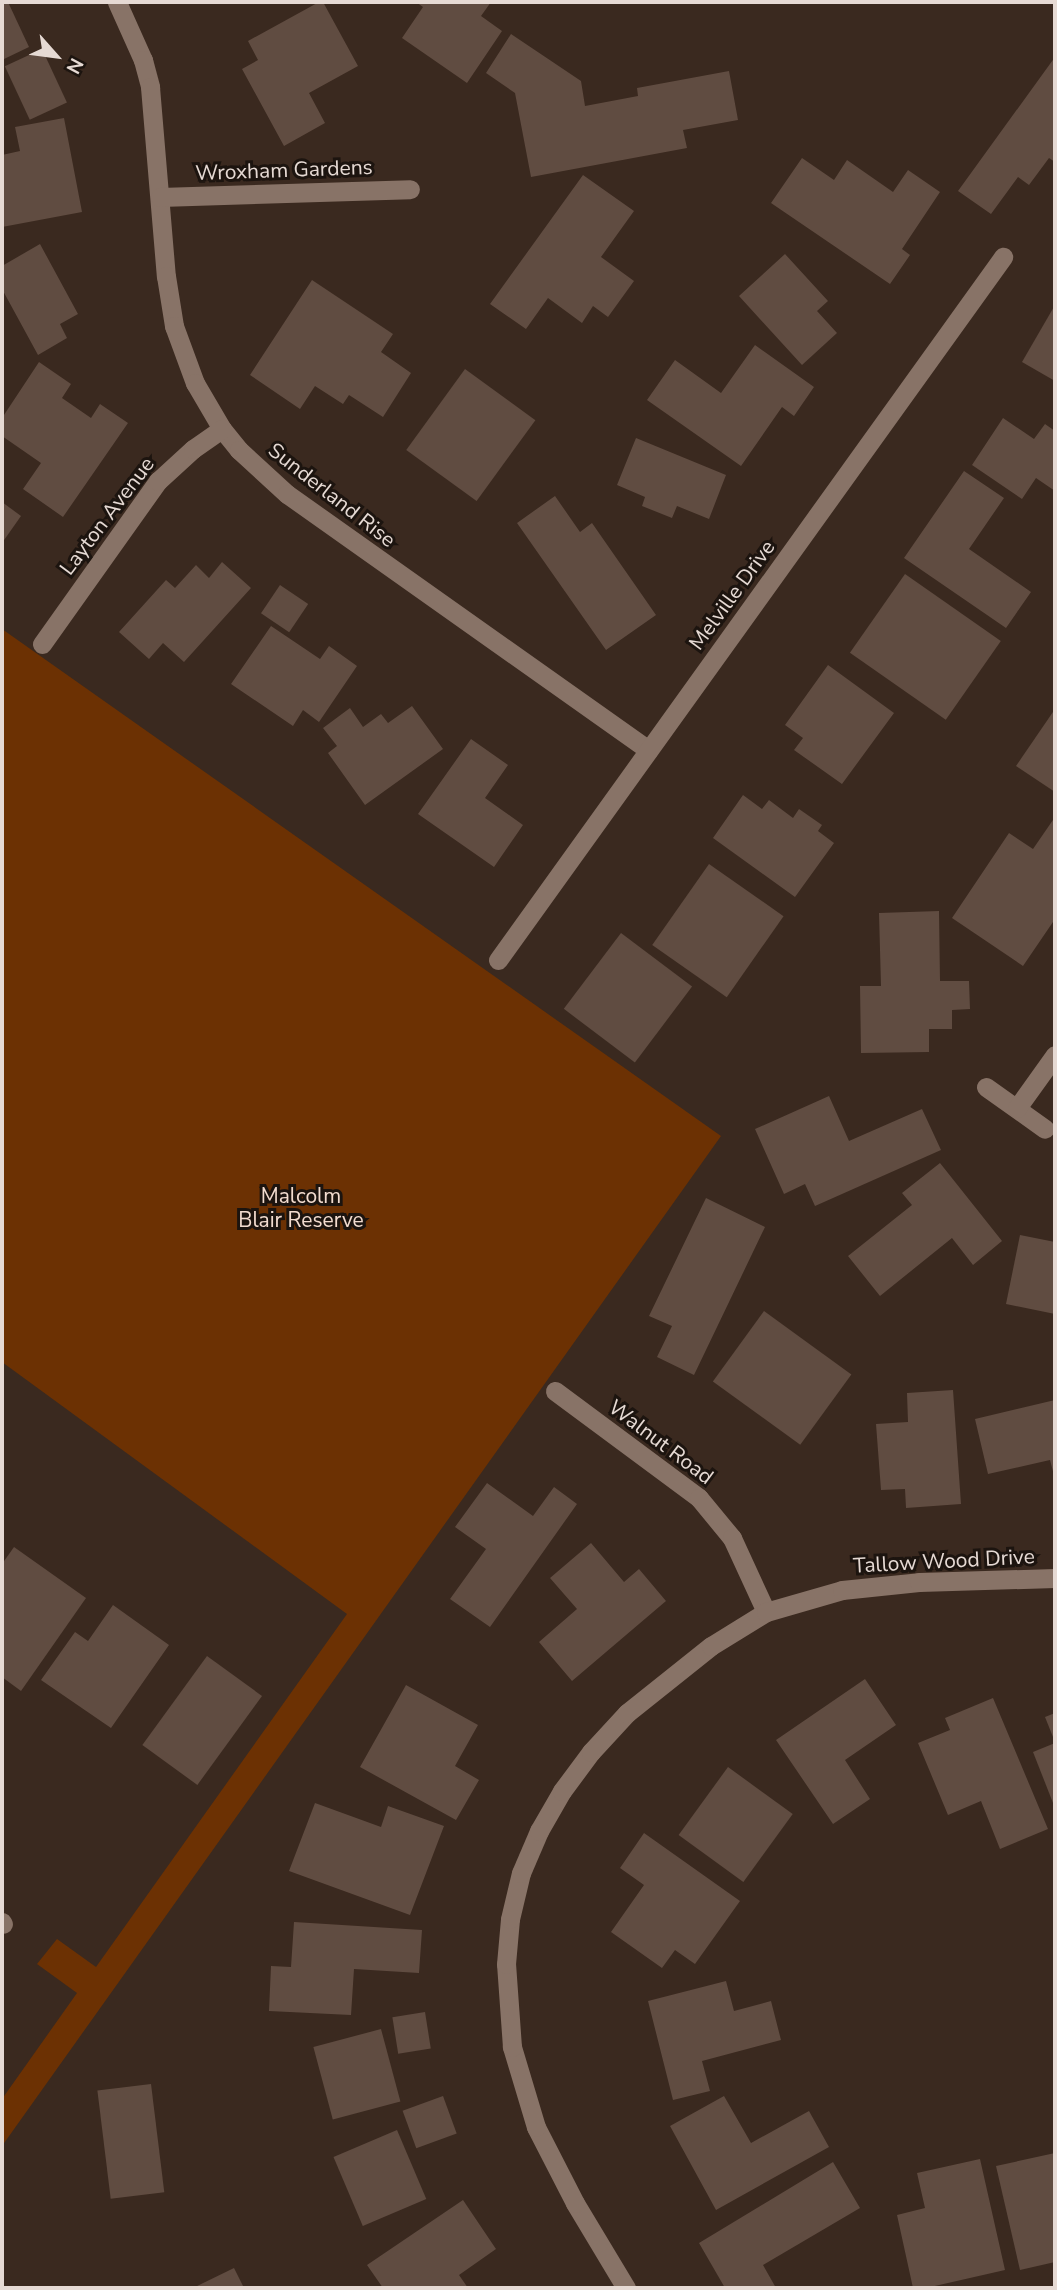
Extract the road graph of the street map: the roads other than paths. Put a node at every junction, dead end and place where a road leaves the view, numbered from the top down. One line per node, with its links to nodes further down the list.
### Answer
1 (117, 2): 3 (street, Sunderland Rise)
2 (410, 189): 3 (street, Wroxham Gardens)
3 (160, 197): 5 (street, Sunderland Rise)
4 (1003, 257): 7 (street, Melville Drive)
5 (222, 429): 6 (street, Layton Avenue); 7 (street, Sunderland Rise)
6 (43, 644)
7 (649, 750): 8 (street, Melville Drive)
8 (498, 960)
9 (1055, 1055): 11 (street)
10 (986, 1087): 11 (street)
11 (1017, 1108): 12 (street)
12 (1045, 1129)
13 (555, 1391): 15 (street, Walnut Road)
14 (1055, 1578): 15 (street, Tallow Wood Drive)
15 (766, 1612): 16 (street, Tallow Wood Drive)
16 (626, 2288)

